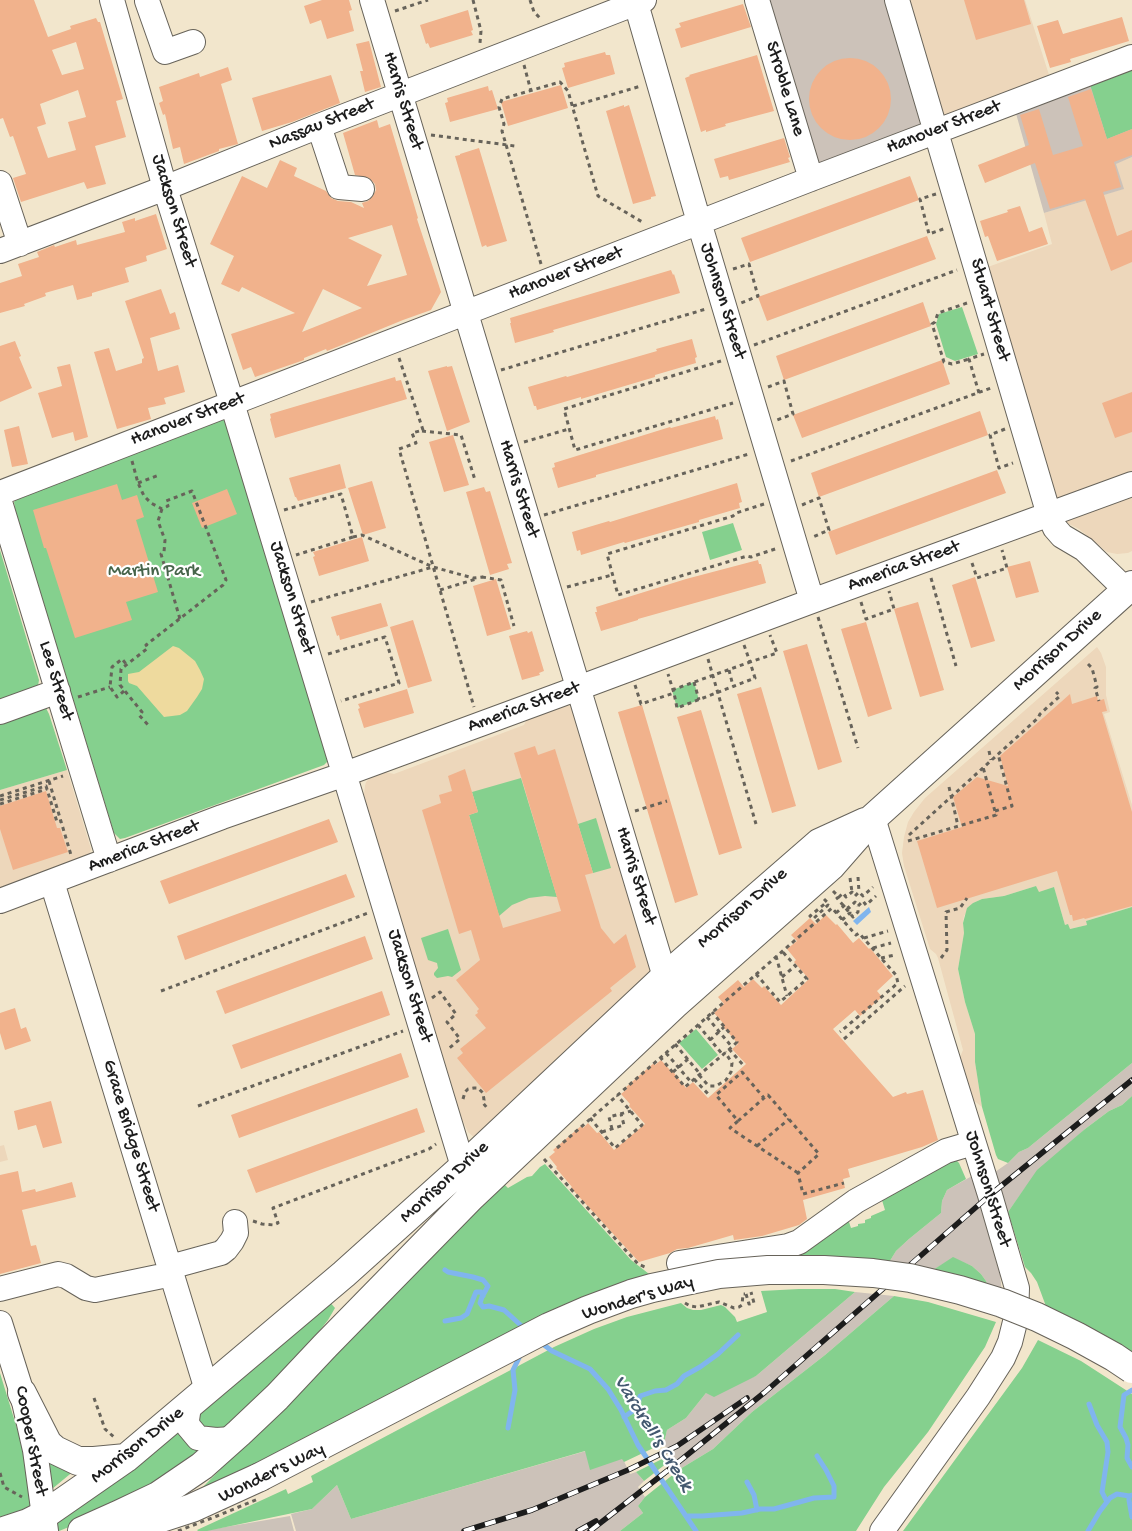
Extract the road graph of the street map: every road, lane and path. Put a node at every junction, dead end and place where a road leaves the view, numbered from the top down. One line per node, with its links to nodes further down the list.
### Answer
1 (148, 0): 8 (street); 11 (street)
2 (428, 0): 9 (path)
3 (473, 0): 12 (path)
4 (530, 0): 10 (path)
5 (757, 0): 24 (street, Stroble Lane)
6 (896, 0): 20 (street, Stuart Street)
7 (638, 1): 17 (street, Nassau Street); 29 (street, Johnson Street)
8 (114, 6): 26 (street, Jackson Street)
9 (381, 6): 17 (street, Harris Street)
10 (548, 26)
11 (193, 42)
12 (480, 45)
13 (1132, 56): 20 (street, Hanover Street)
14 (523, 61): 16 (path)
15 (644, 85): 18 (path)
16 (531, 91): 18 (path); 22 (path)
17 (400, 94): 19 (street, Nassau Street); 39 (street, Harris Street)
18 (573, 106): 30 (path)
19 (319, 126): 26 (street, Nassau Street); 27 (street)
20 (936, 131): 24 (street, Hanover Street); 70 (street, Stuart Street)
21 (428, 135): 22 (path)
22 (506, 145): 23 (path); 35 (path)
23 (515, 146)
24 (811, 179): 29 (street, Hanover Street)
25 (0, 183): 32 (street)
26 (165, 188): 32 (street, Nassau Street); 50 (street, Jackson Street)
27 (362, 190)
28 (936, 194): 31 (path)
29 (699, 222): 39 (street, Hanover Street); 88 (street, Johnson Street)
30 (644, 224)
31 (947, 228)
32 (10, 247)
33 (959, 269): 40 (path)
34 (731, 270): 37 (path)
35 (544, 271)
36 (969, 302): 43 (path)
37 (741, 303)
38 (710, 308): 45 (path)
39 (466, 313): 50 (street, Hanover Street); 106 (street, Harris Street)
40 (753, 345)
41 (397, 352): 54 (path)
42 (984, 354): 43 (path)
43 (968, 359): 48 (path)
44 (726, 360): 52 (path)
45 (498, 371)
46 (766, 387): 51 (path)
47 (994, 387): 48 (path)
48 (979, 393): 58 (path)
49 (738, 401): 52 (path)
50 (232, 403): 64 (street, Hanover Street); 123 (street, Jackson Street)
51 (776, 421)
52 (569, 429): 55 (path)
53 (1007, 429): 59 (path)
54 (420, 431): 61 (path); 78 (path)
55 (520, 444)
56 (753, 453): 71 (path)
57 (130, 456): 62 (path)
58 (789, 462)
59 (1016, 462)
60 (159, 475): 62 (path)
61 (475, 480)
62 (138, 483): 68 (path)
63 (1132, 484): 70 (street, America Street)
64 (0, 493)
65 (0, 502): 111 (street, Lee Street)
66 (768, 502): 79 (path)
67 (802, 505): 73 (path)
68 (162, 509): 89 (path); 89 (path)
69 (281, 511): 72 (path)
70 (1049, 515): 82 (street, Stuart Street); 88 (street, America Street)
71 (541, 516)
72 (353, 537): 76 (path); 78 (path)
73 (812, 538)
74 (781, 548): 79 (path)
75 (1002, 549): 77 (path)
76 (295, 555)
77 (971, 560)
78 (433, 567): 81 (path); 84 (path); 87 (path)
79 (612, 574): 83 (path)
80 (930, 575): 98 (path)
81 (483, 577): 84 (path); 90 (path)
82 (1129, 587): 135 (main road, Morrison Drive)
83 (563, 589)
84 (440, 590): 116 (path)
85 (888, 591): 86 (path)
86 (860, 601)
87 (309, 603)
88 (815, 609): 106 (street, America Street); 118 (path)
89 (180, 619): 97 (path)
90 (514, 626)
91 (770, 634): 95 (path)
92 (744, 644): 95 (path)
93 (325, 655): 114 (path)
94 (707, 658): 101 (path)
95 (750, 662): 99 (path); 104 (path)
96 (1088, 664): 113 (path)
97 (127, 665): 105 (path); 107 (path)
98 (956, 666)
99 (729, 670): 101 (path); 104 (path)
100 (668, 673): 108 (path)
101 (712, 676): 102 (path); 110 (path)
102 (694, 682): 108 (path); 112 (path)
103 (635, 685): 108 (path)
104 (733, 686): 110 (path)
105 (110, 687): 107 (path); 111 (path)
106 (578, 688): 123 (street, America Street); 182 (street, Harris Street)
107 (124, 691): 117 (path)
108 (673, 691): 112 (path)
109 (1056, 692): 120 (path)
110 (717, 693): 112 (path); 137 (path)
111 (66, 695): 115 (street); 142 (street, Lee Street)
112 (699, 700)
113 (1099, 700)
114 (339, 701)
115 (0, 712)
116 (475, 712)
117 (149, 726)
118 (858, 748)
119 (989, 751): 121 (path)
120 (998, 754): 121 (path); 133 (path)
121 (991, 760): 122 (path)
122 (983, 767): 129 (path); 133 (path)
123 (345, 774): 142 (street, America Street); 230 (street, Jackson Street)
124 (66, 775): 125 (path)
125 (49, 781): 128 (path); 136 (path)
126 (949, 787): 129 (path)
127 (47, 789): 130 (path); 132 (path); 136 (path)
128 (0, 796)
129 (951, 797): 138 (path); 139 (path)
130 (0, 800)
131 (668, 800): 134 (path)
132 (0, 804)
133 (995, 811): 138 (path)
134 (632, 812)
135 (873, 818): 182 (main road, Morrison Drive); 228 (street, Johnson Street); 233 (main road, Morrison Drive)
136 (61, 821): 141 (path)
137 (756, 824)
138 (958, 826): 140 (path)
139 (909, 835)
140 (908, 840)
141 (70, 850)
142 (109, 860): 145 (street, America Street)
143 (858, 877): 149 (path)
144 (850, 878): 148 (path)
145 (52, 882): 157 (street, America Street); 236 (street, Grace Bridge Street)
146 (873, 887): 151 (path)
147 (833, 890): 154 (path)
148 (852, 892): 150 (path); 155 (path)
149 (859, 892): 150 (path); 151 (path)
150 (855, 896): 159 (path)
151 (863, 896): 158 (path)
152 (876, 896): 158 (path)
153 (822, 897): 161 (path)
154 (839, 897): 155 (path); 160 (path)
155 (846, 897): 160 (path)
156 (967, 898): 178 (path)
157 (0, 901)
158 (863, 901): 159 (path)
159 (856, 904): 162 (path); 165 (path)
160 (845, 905): 162 (path); 164 (path); 165 (path)
161 (832, 908): 164 (path); 168 (path)
162 (849, 908): 165 (path)
163 (371, 912): 186 (path)
164 (836, 913): 166 (path)
165 (850, 913): 166 (path)
166 (842, 920): 170 (path)
167 (801, 925): 168 (path)
168 (806, 930): 173 (path)
169 (888, 931): 170 (path)
170 (864, 938): 172 (path)
171 (891, 943): 172 (path)
172 (872, 948): 177 (path)
173 (782, 951): 175 (path); 180 (path)
174 (895, 954): 177 (path)
175 (776, 956): 179 (path); 183 (path)
176 (764, 957): 179 (path)
177 (881, 958): 197 (path)
178 (940, 958)
179 (769, 963): 181 (path)
180 (795, 966): 183 (path); 188 (path)
181 (756, 974): 187 (path); 188 (path)
182 (665, 977): 230 (main road, Morrison Drive)
183 (782, 977): 188 (path)
184 (905, 986): 199 (path)
185 (728, 989): 187 (path)
186 (161, 991)
187 (733, 994): 190 (path)
188 (787, 996)
189 (430, 999): 203 (path)
190 (712, 1012): 191 (path); 193 (path)
191 (707, 1017): 192 (path); 196 (path)
192 (698, 1025): 198 (path); 200 (path)
193 (724, 1027): 196 (path); 202 (path)
194 (406, 1029): 218 (path)
195 (682, 1030): 198 (path)
196 (719, 1032): 200 (path); 202 (path)
197 (840, 1032)
198 (686, 1035): 201 (path)
199 (844, 1039)
200 (710, 1040): 205 (path)
201 (675, 1044): 204 (path); 207 (path)
202 (731, 1048): 205 (path); 208 (path)
203 (447, 1050)
204 (666, 1053): 206 (path); 209 (path)
205 (724, 1054): 211 (path); 213 (path)
206 (660, 1057): 210 (path); 214 (path)
207 (688, 1059): 209 (path); 211 (path)
208 (744, 1066)
209 (678, 1068): 210 (path); 212 (path)
210 (673, 1072): 212 (path)
211 (700, 1075): 212 (path); 213 (path)
212 (693, 1080): 215 (path)
213 (728, 1082): 216 (path); 224 (path)
214 (617, 1095): 220 (path); 222 (path)
215 (710, 1096)
216 (764, 1098): 223 (path); 224 (path)
217 (463, 1100): 219 (path)
218 (198, 1106)
219 (488, 1109)
220 (631, 1111): 221 (path); 226 (path)
221 (621, 1114): 225 (path); 225 (path)
222 (590, 1118): 226 (path); 237 (path)
223 (789, 1119): 229 (path); 231 (path)
224 (738, 1121): 229 (path)
225 (612, 1129): 226 (path)
226 (602, 1132)
227 (440, 1139): 234 (path)
228 (973, 1143): 235 (street); 255 (street, Johnson Street)
229 (757, 1146): 231 (path)
230 (463, 1167): 233 (street, Jackson Street); 245 (main road, Morrison Drive)
231 (798, 1173): 232 (path)
232 (844, 1182)
233 (472, 1196): 246 (main road, Morrison Drive)
234 (244, 1222): 236 (street)
235 (679, 1263)
236 (171, 1270): 238 (street); 245 (street, Grace Bridge Street)
237 (650, 1271)
238 (0, 1290)
239 (751, 1292): 240 (path)
240 (679, 1297)
241 (0, 1323): 243 (street, Cooper Street)
242 (1132, 1369): 249 (main road, bridge)
243 (22, 1393): 247 (main road); 250 (street, Cooper Street)
244 (94, 1398): 247 (path)
245 (198, 1398): 246 (street, Grace Bridge Street); 247 (main road, Morrison Drive)
246 (233, 1439): 252 (main road, Morrison Drive)
247 (123, 1450): 250 (main road, Morrison Drive)
248 (0, 1474): 250 (path)
249 (262, 1487): 253 (main road); 254 (path, Wonder's Way, bridge)
250 (39, 1515): 251 (main road, Morrison Drive)
251 (4, 1531)
252 (82, 1531)
253 (121, 1531)
254 (178, 1531)
255 (882, 1531)

